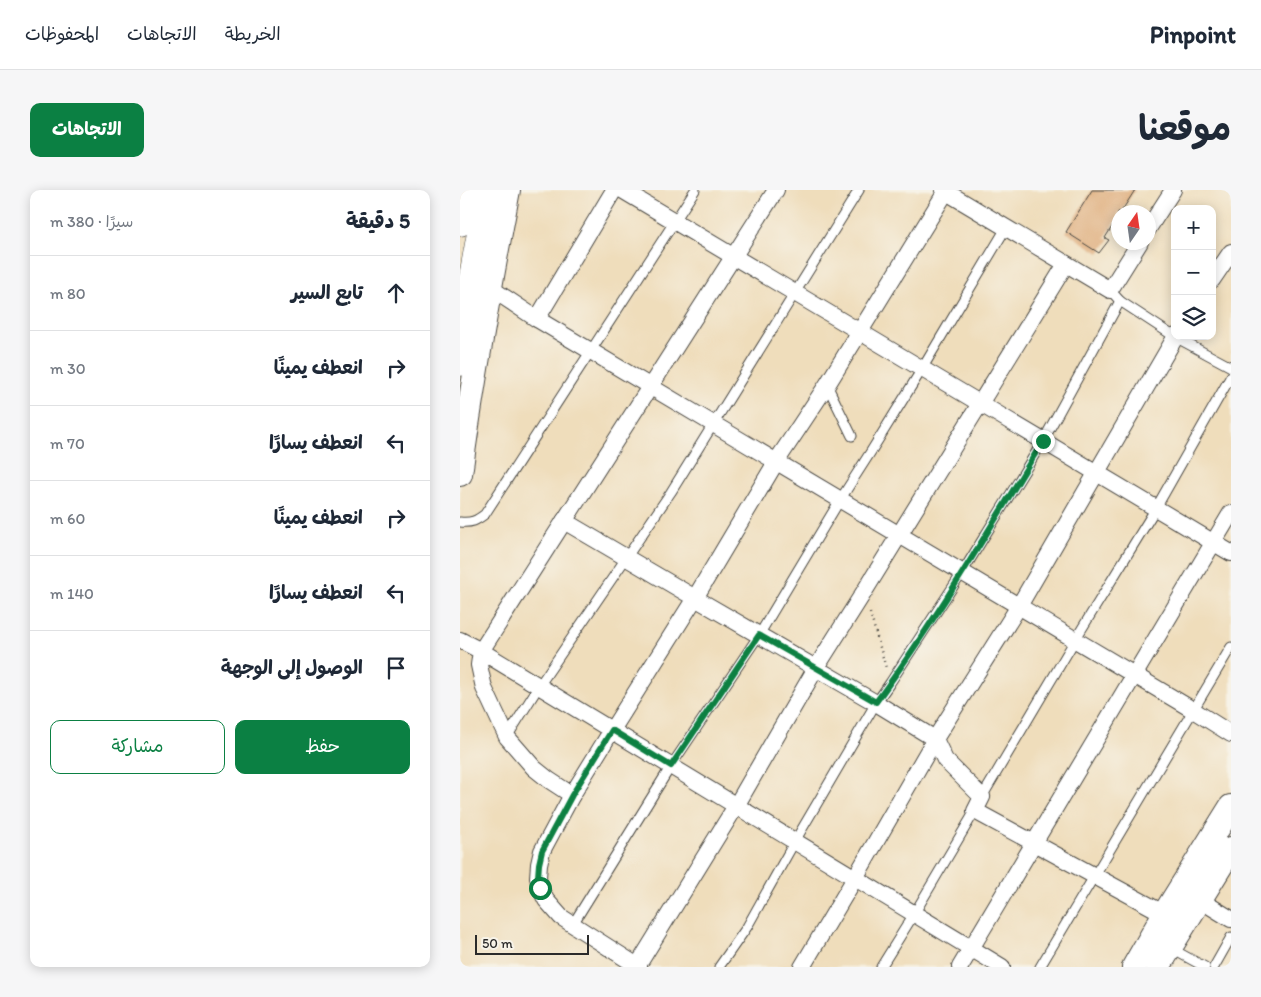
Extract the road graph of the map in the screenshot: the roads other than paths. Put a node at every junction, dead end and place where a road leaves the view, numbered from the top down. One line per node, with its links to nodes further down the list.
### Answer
1 (466, 190): 12 (highway)
2 (489, 190): 29 (highway)
3 (508, 190): 20 (street)
4 (614, 190): 23 (street)
5 (622, 190): 13 (street)
6 (695, 190): 13 (lane)
7 (776, 190): 17 (street)
8 (859, 190): 21 (lane)
9 (1173, 190): 11 (street)
10 (945, 191): 14 (street); 24 (street)
11 (1156, 217)
12 (460, 222)
13 (675, 222): 17 (street); 28 (lane)
14 (1006, 228): 18 (street); 31 (lane)
15 (1136, 250): 22 (street)
16 (1231, 252): 19 (street)
17 (733, 256): 21 (street); 34 (street)
18 (1066, 264): 22 (street); 35 (street)
19 (1216, 274)
20 (489, 287): 23 (street); 41 (street)
21 (796, 294): 24 (street); 36 (lane)
22 (1115, 296): 25 (lane); 38 (lane)
23 (537, 319): 28 (street)
24 (859, 332): 31 (street); 33 (street)
25 (1171, 334)
26 (1173, 340): 40 (street)
27 (1181, 340): 30 (lane)
28 (591, 351): 34 (street); 46 (lane)
29 (460, 362)
30 (1231, 367)
31 (922, 369): 35 (street); 42 (lane)
32 (1231, 376): 43 (lane)
33 (827, 385): 37 (lane); 39 (street)
34 (650, 386): 36 (street); 45 (street)
35 (979, 403): 38 (street); 47 (street)
36 (713, 424): 39 (street); 50 (lane)
37 (852, 436)
38 (1043, 441): 40 (street); 51 (lane)
39 (776, 462): 42 (street); 52 (street)
40 (1096, 473): 43 (street); 53 (street)
41 (460, 474)
42 (840, 500): 47 (street); 54 (lane)
43 (1156, 508): 48 (street); 56 (lane)
44 (1231, 513): 48 (street)
45 (564, 521): 50 (street); 58 (street)
46 (460, 522)
47 (899, 535): 51 (street); 59 (street)
48 (1213, 543): 49 (street); 60 (street)
49 (1231, 553)
50 (627, 557): 52 (street); 61 (lane)
51 (962, 573): 53 (street); 62 (lane)
52 (695, 598): 54 (street); 64 (street)
53 (1019, 606): 56 (street); 67 (street)
54 (759, 635): 59 (street); 68 (lane)
55 (460, 640): 58 (street)
56 (1075, 640): 60 (street); 70 (lane)
57 (1231, 647): 63 (lane)
58 (481, 651): 61 (street); 66 (street)
59 (816, 668): 62 (street); 71 (street)
60 (1134, 675): 63 (street); 74 (street)
61 (539, 686): 64 (street); 66 (lane)
62 (876, 702): 67 (street); 73 (lane)
63 (1193, 710): 65 (street); 76 (lane)
64 (612, 730): 68 (street); 69 (street)
65 (1231, 734)
66 (507, 737): 69 (street)
67 (935, 739): 70 (street); 77 (street)
68 (671, 766): 71 (street); 82 (lane)
69 (572, 795): 82 (street)
70 (979, 804): 74 (street); 79 (lane)
71 (736, 806): 73 (street); 86 (street)
72 (1231, 808): 80 (street)
73 (795, 841): 77 (street); 87 (lane)
74 (1034, 843): 76 (street); 84 (street)
75 (1231, 849): 78 (street)
76 (1095, 876): 80 (street); 92 (lane)
77 (855, 878): 79 (street); 88 (street)
78 (1200, 900): 80 (street); 81 (street)
79 (914, 914): 84 (street); 89 (lane)
80 (1175, 919): 85 (street); 93 (street)
81 (1231, 919)
82 (573, 924): 86 (street)
83 (1231, 938): 95 (lane)
84 (972, 948): 90 (street); 91 (street)
85 (1164, 958): 94 (lane)
86 (638, 966)
87 (719, 967)
88 (802, 967)
89 (881, 967)
90 (960, 967)
91 (1002, 967)
92 (1040, 967)
93 (1134, 967)
94 (1205, 967)
95 (1214, 967)

